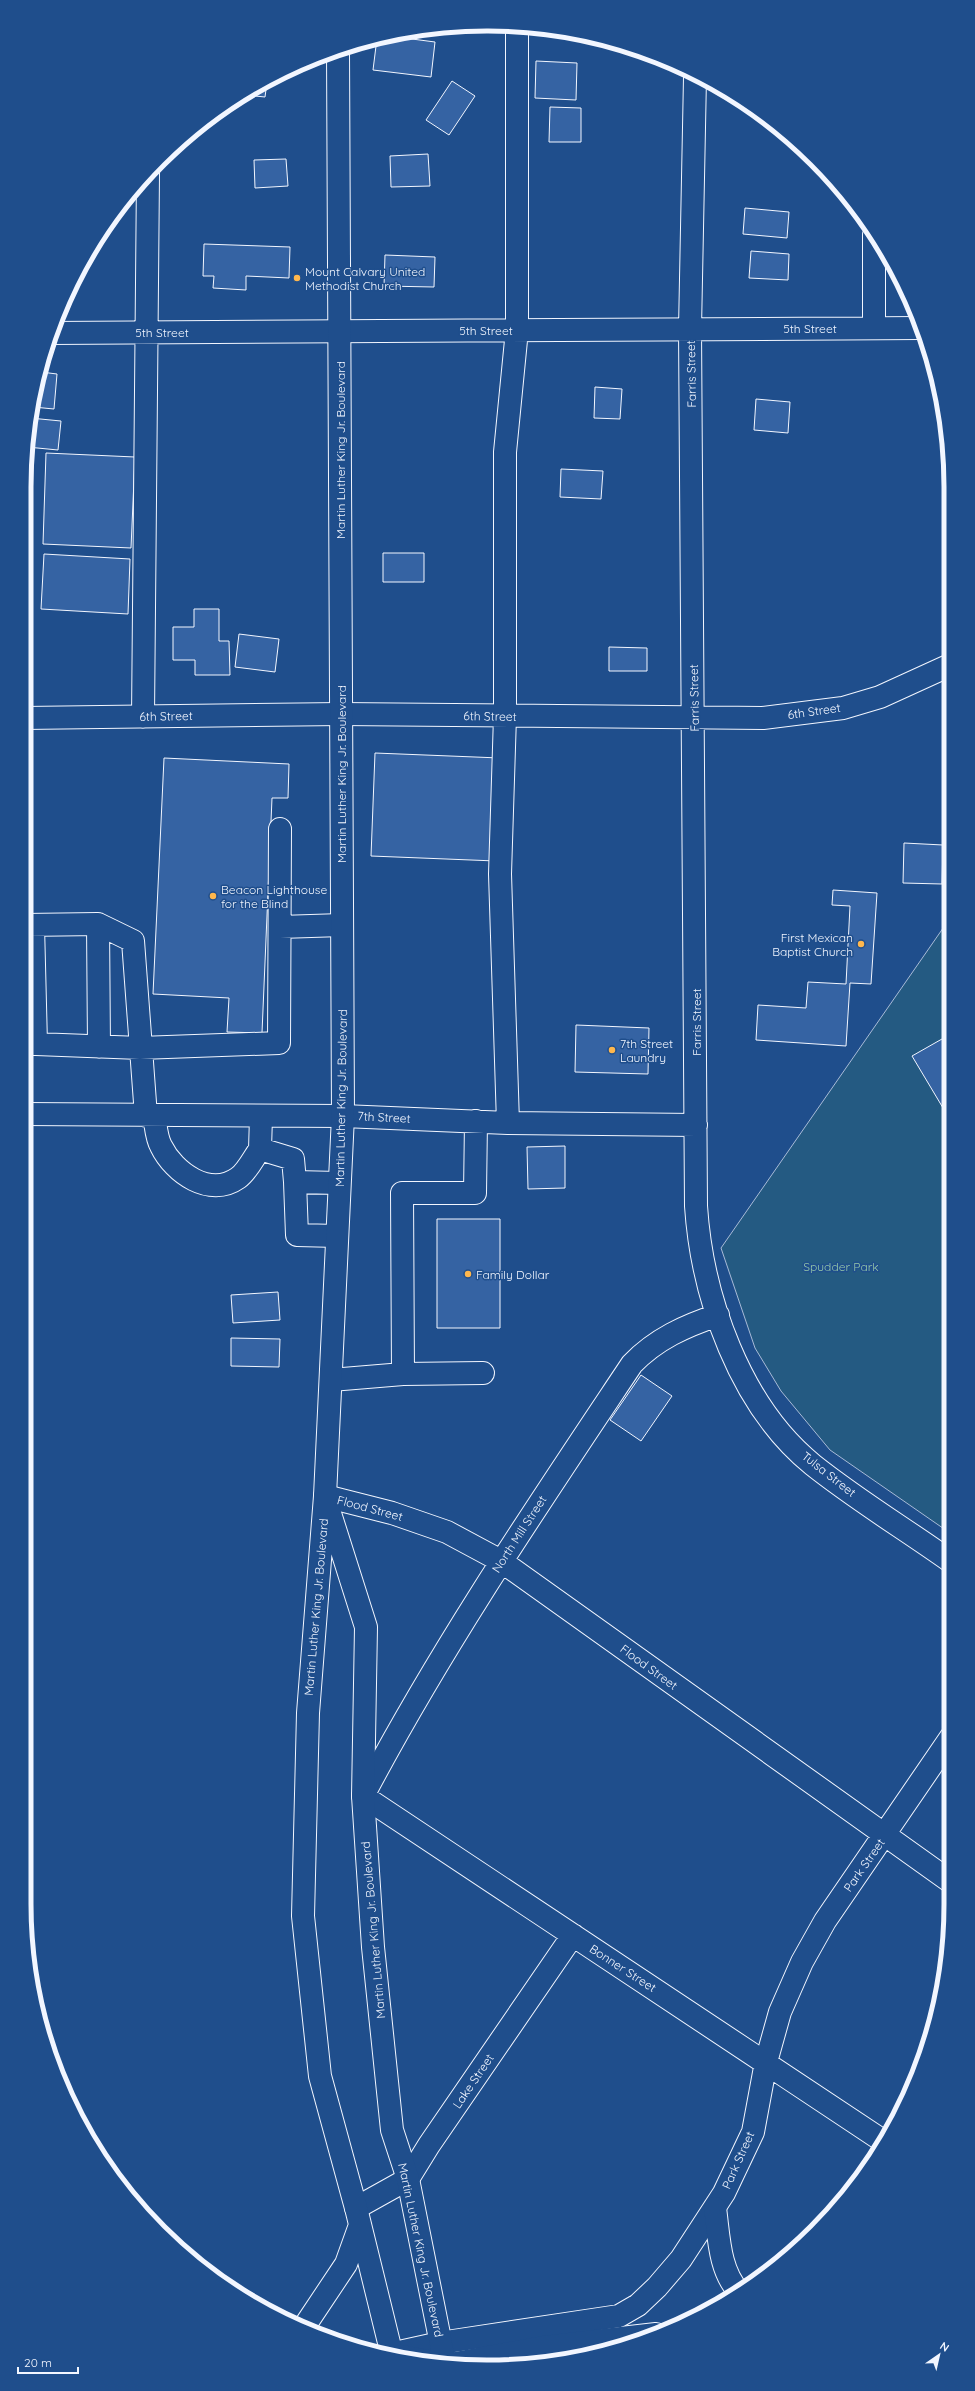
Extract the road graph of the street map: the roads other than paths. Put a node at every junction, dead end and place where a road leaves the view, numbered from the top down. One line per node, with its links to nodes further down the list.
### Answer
1 (517, 32): 9 (street)
2 (338, 56): 10 (street, Martin Luther King Jr. Boulevard)
3 (695, 81): 8 (street, Farris Street)
4 (148, 183): 12 (street)
5 (874, 245): 6 (street)
6 (874, 328): 7 (street, 5th Street); 8 (street, 5th Street)
7 (915, 328)
8 (690, 329): 9 (street, 5th Street); 18 (street, Farris Street)
9 (517, 330): 10 (street, 5th Street); 15 (street)
10 (339, 331): 12 (street, 5th Street); 14 (street, Martin Luther King Jr. Boulevard)
11 (58, 333): 12 (street, 5th Street)
12 (146, 333): 16 (street)
13 (944, 668): 18 (street, 6th Street)
14 (341, 714): 15 (street, 6th Street); 16 (street, 6th Street); 22 (street, Martin Luther King Jr. Boulevard)
15 (505, 716): 18 (street, 6th Street); 32 (street)
16 (143, 717): 17 (street, 6th Street)
17 (31, 718)
18 (694, 718): 33 (street, Farris Street)
19 (280, 829): 23 (street)
20 (98, 924): 21 (street); 25 (street); 26 (street)
21 (31, 925)
22 (342, 926): 23 (street); 29 (street, Martin Luther King Jr. Boulevard)
23 (280, 927): 26 (street)
24 (31, 1044): 25 (street)
25 (99, 1047): 26 (street)
26 (140, 1048): 28 (street)
27 (31, 1114): 28 (street, 7th Street)
28 (150, 1116): 30 (street, 7th Street); 34 (street)
29 (343, 1116): 30 (street, 7th Street); 31 (street, 7th Street); 36 (street, Martin Luther King Jr. Boulevard)
30 (261, 1117): 34 (street)
31 (476, 1121): 32 (street, 7th Street); 40 (street)
32 (508, 1123): 33 (street, 7th Street)
33 (696, 1125): 38 (street, Farris Street)
34 (260, 1149): 35 (street)
35 (295, 1182): 36 (street); 37 (street)
36 (340, 1183): 37 (street, Martin Luther King Jr. Boulevard)
37 (337, 1236): 41 (street, Martin Luther King Jr. Boulevard)
38 (718, 1315): 43 (street, Tulsa Street); 44 (street, North Mill Street)
39 (483, 1373): 40 (street)
40 (403, 1374): 41 (street)
41 (330, 1380): 42 (street, Martin Luther King Jr. Boulevard)
42 (325, 1496): 44 (street, Flood Street); 46 (street, Martin Luther King Jr. Boulevard); 54 (street, Martin Luther King Jr. Boulevard)
43 (944, 1556)
44 (501, 1561): 46 (street, North Mill Street); 47 (street, Flood Street)
45 (944, 1746): 47 (street, Park Street)
46 (363, 1796): 49 (street, Bonner Street); 52 (street, Martin Luther King Jr. Boulevard)
47 (884, 1836): 48 (street, Flood Street); 50 (street, Park Street)
48 (944, 1877)
49 (573, 1935): 50 (street, Bonner Street); 52 (street, Lake Street)
50 (766, 2062): 51 (street, Bonner Street); 53 (street, Park Street)
51 (879, 2138)
52 (408, 2179): 54 (street, Lake Street); 59 (street, Martin Luther King Jr. Boulevard)
53 (715, 2208): 55 (street); 59 (street, Park Street)
54 (358, 2217): 56 (street); 58 (street, Martin Luther King Jr. Boulevard)
55 (734, 2287)
56 (307, 2322)
57 (632, 2337): 61 (street)
58 (390, 2349)
59 (440, 2353): 60 (street, Park Street)
60 (413, 2354)
61 (473, 2360)

